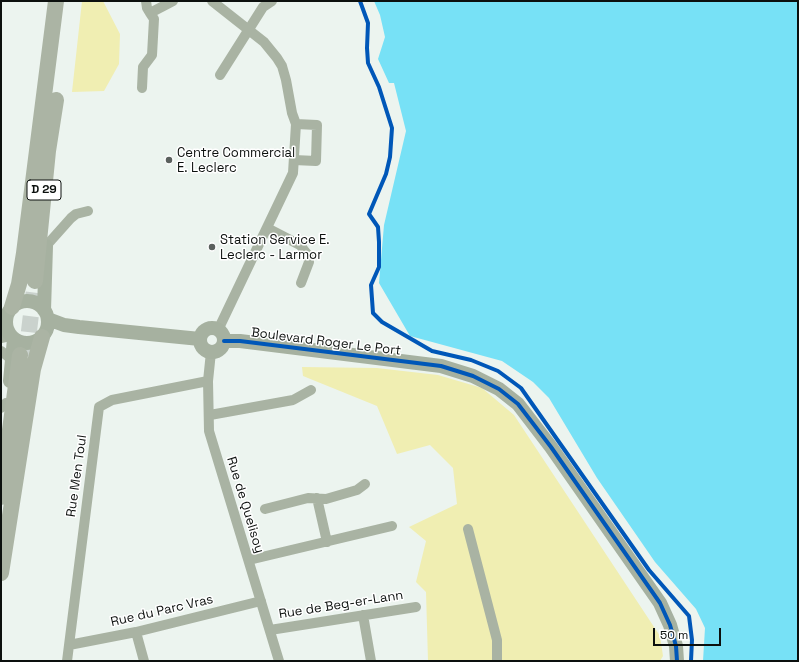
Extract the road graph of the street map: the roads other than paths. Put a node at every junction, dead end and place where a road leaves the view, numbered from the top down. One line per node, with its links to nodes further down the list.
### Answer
1 (56, 1): 11 (main road, D 29)
2 (68, 1): 11 (main road, D 29)
3 (146, 1): 7 (street)
4 (173, 1): 7 (street)
5 (212, 1): 8 (street)
6 (272, 1): 8 (street)
7 (150, 13): 10 (street)
8 (249, 29): 9 (street); 12 (street)
9 (220, 75)
10 (142, 88)
11 (50, 99): 16 (main road); 17 (main road, D 29); 19 (main road)
12 (296, 124): 13 (street); 13 (street)
13 (294, 160): 15 (street)
14 (88, 211): 16 (street)
15 (267, 228): 18 (street); 21 (street)
16 (46, 246): 20 (street)
17 (32, 280)
18 (302, 283)
19 (7, 313): 20 (street); 22 (street)
20 (46, 315): 23 (street); 24 (street)
21 (221, 336): 24 (street); 25 (street); 53 (street, Boulevard Roger Le Port)
22 (8, 338): 23 (street); 26 (street)
23 (42, 338): 41 (main road)
24 (200, 339): 25 (street)
25 (211, 352): 27 (street, Rue de Quelisoy)
26 (14, 355): 29 (street); 33 (main road); 39 (main road)
27 (208, 381): 30 (street, Rue de Quelisoy); 47 (street, Rue Men Toul)
28 (311, 390): 30 (street)
29 (4, 405): 31 (main road)
30 (210, 415): 40 (street, Rue de Quelisoy)
31 (1, 445)
32 (365, 484): 34 (street)
33 (1, 497)
34 (317, 498): 35 (street); 38 (street)
35 (265, 509)
36 (392, 526): 38 (street)
37 (468, 529): 52 (street)
38 (326, 542): 40 (street)
39 (1, 550)
40 (248, 560): 42 (street, Rue de Quelisoy)
41 (1, 573)
42 (261, 601): 45 (street, Rue de Quelisoy); 46 (street, Rue du Parc Vras)
43 (416, 607): 44 (street, Rue de Beg-er-Lann)
44 (363, 615): 45 (street, Rue de Beg-er-Lann); 51 (street)
45 (270, 630): 50 (street, Rue de Quelisoy)
46 (136, 632): 47 (street, Rue du Parc Vras); 49 (street)
47 (69, 645): 48 (street, Rue Men Toul)
48 (67, 661)
49 (144, 661)
50 (279, 661)
51 (371, 661)
52 (497, 661)
53 (677, 661)

